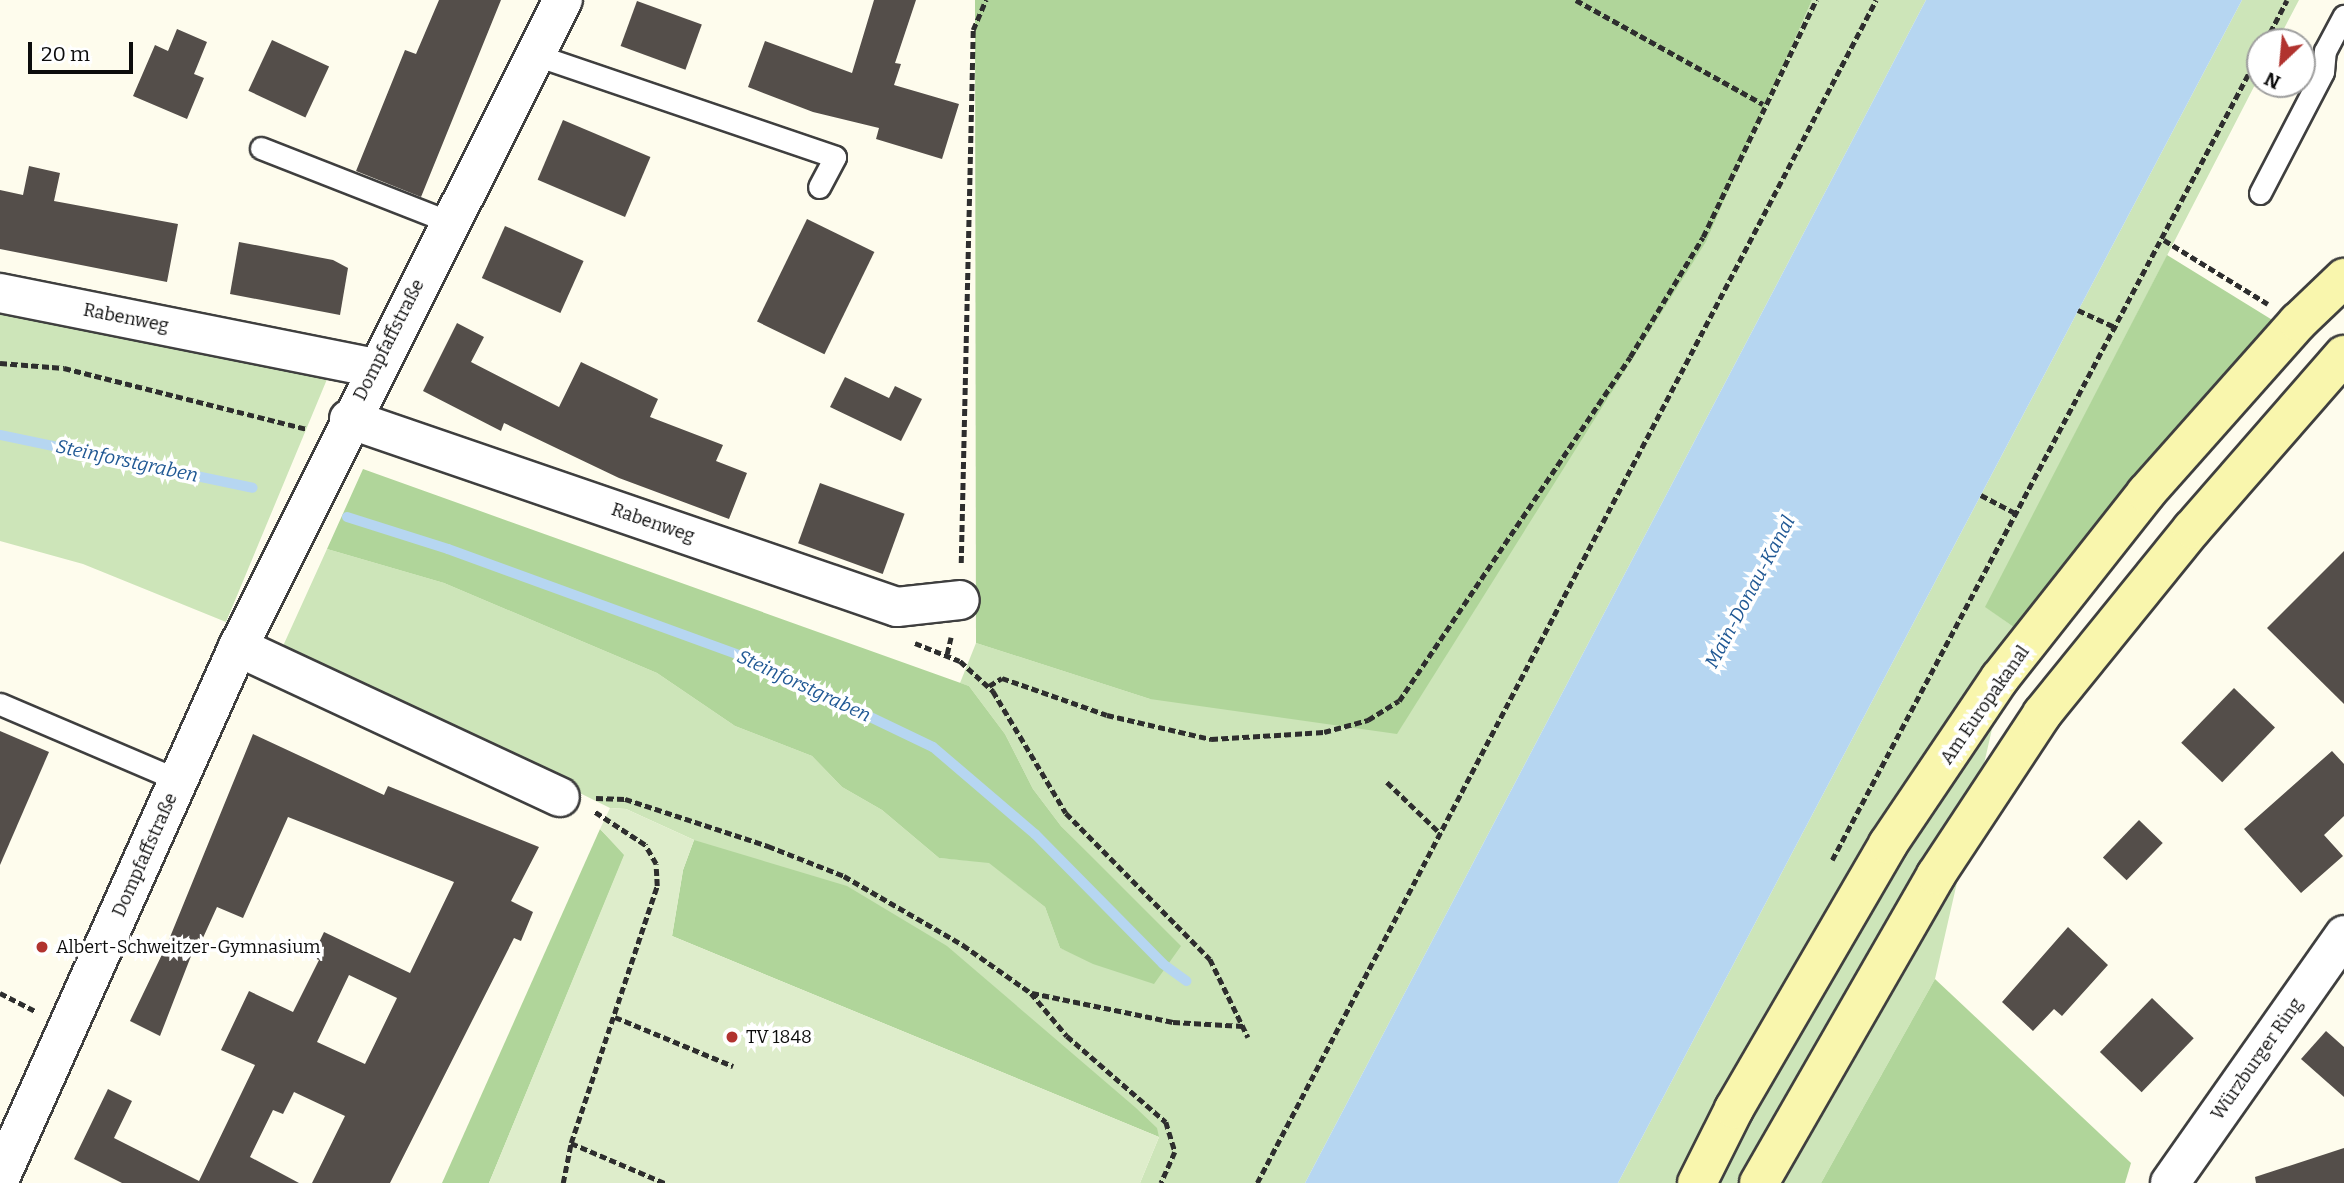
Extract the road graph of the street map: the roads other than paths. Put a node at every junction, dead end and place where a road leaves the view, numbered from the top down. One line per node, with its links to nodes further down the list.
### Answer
1 (563, 0): 3 (street, Dompfaffstraße)
2 (2344, 16): 6 (lane)
3 (533, 54): 5 (lane); 7 (street, Dompfaffstraße)
4 (261, 148): 7 (lane)
5 (819, 187)
6 (2260, 192)
7 (450, 222): 11 (street, Dompfaffstraße)
8 (2344, 278): 20 (main road, Am Europakanal)
9 (0, 293): 11 (street, Rabenweg)
10 (2344, 355): 21 (main road)
11 (375, 368): 12 (street, Dompfaffstraße)
12 (344, 430): 13 (street, Rabenweg); 14 (street, Dompfaffstraße)
13 (960, 600)
14 (238, 648): 16 (street, Dompfaffstraße); 17 (street)
15 (0, 705): 16 (lane)
16 (178, 780): 19 (street, Dompfaffstraße)
17 (560, 797)
18 (2344, 934): 22 (street, Würzburger Ring)
19 (0, 1178)
20 (1697, 1183)
21 (1759, 1183)
22 (2170, 1183)

